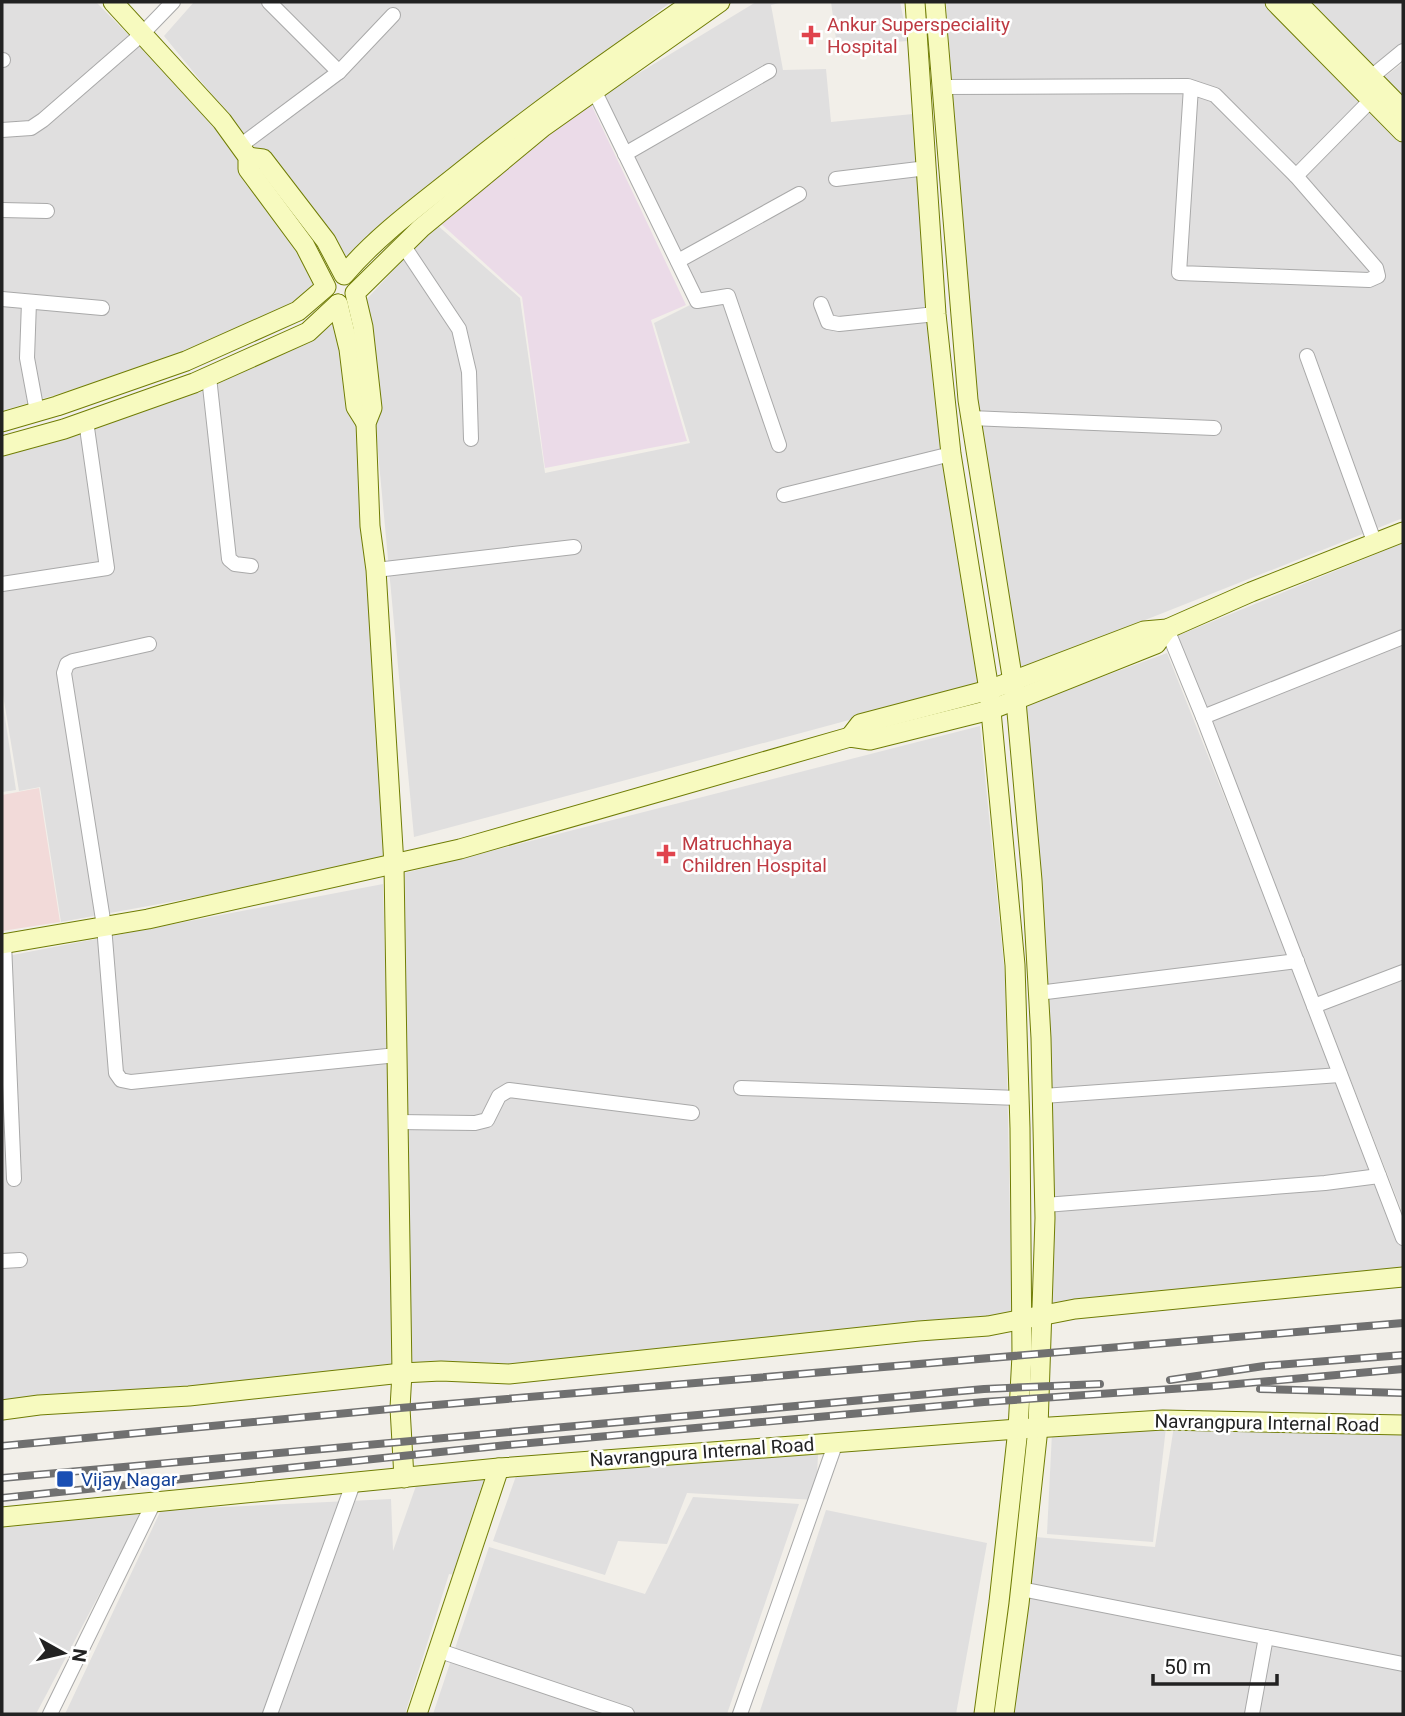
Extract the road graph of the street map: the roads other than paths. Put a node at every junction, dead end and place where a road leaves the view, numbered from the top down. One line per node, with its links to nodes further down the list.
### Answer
1 (113, 2): 11 (street)
2 (173, 2): 11 (street)
3 (269, 2): 14 (street)
4 (693, 2): 32 (street)
5 (720, 2): 18 (street)
6 (915, 2): 24 (street)
7 (935, 2): 16 (street)
8 (1275, 2): 17 (street)
9 (1297, 2): 17 (street)
10 (393, 15): 14 (street)
11 (142, 34): 20 (street); 22 (street)
12 (1403, 51): 17 (street)
13 (769, 71): 23 (street)
14 (340, 72): 22 (street)
15 (1191, 87): 16 (street); 25 (street); 25 (street)
16 (942, 88): 43 (street)
17 (1367, 88): 19 (street); 21 (street); 25 (street)
18 (594, 90): 23 (street); 30 (street)
19 (1403, 110)
20 (2, 130)
21 (1403, 132)
22 (244, 151): 32 (street); 34 (street)
23 (625, 154): 31 (street)
24 (927, 168): 26 (street); 39 (street)
25 (1296, 176)
26 (836, 179)
27 (799, 194): 31 (street)
28 (2, 210): 29 (street)
29 (47, 211)
30 (403, 245): 33 (street); 48 (street)
31 (678, 261): 49 (street)
32 (344, 275): 33 (street); 34 (street)
33 (355, 293): 34 (street); 46 (street)
34 (332, 295): 41 (street); 42 (street); 46 (street)
35 (2, 299): 36 (street)
36 (29, 302): 38 (street); 42 (street)
37 (821, 304): 39 (street)
38 (102, 308)
39 (936, 314): 51 (street)
40 (1307, 356): 54 (street)
41 (209, 377): 44 (street); 56 (street)
42 (37, 412): 45 (street)
43 (971, 418): 47 (street); 62 (street)
44 (86, 421): 50 (street); 58 (street)
45 (2, 422)
46 (366, 423): 57 (street)
47 (1214, 428)
48 (471, 439)
49 (779, 445)
50 (2, 446)
51 (951, 454): 52 (street); 63 (street)
52 (785, 495)
53 (1403, 532): 54 (street)
54 (1375, 544): 59 (street)
55 (574, 547): 57 (street)
56 (251, 566)
57 (376, 570): 68 (street)
58 (2, 584)
59 (1167, 629): 62 (street); 64 (street); 66 (street)
60 (1403, 637): 66 (street)
61 (149, 644): 69 (street)
62 (1013, 681): 63 (street); 64 (street)
63 (989, 690): 65 (street); 67 (street)
64 (1016, 701): 65 (street); 73 (street)
65 (990, 710): 67 (street); 79 (street)
66 (1203, 717): 71 (street)
67 (850, 737): 68 (street)
68 (394, 866): 69 (street); 75 (street)
69 (104, 926): 70 (street); 75 (street)
70 (3, 943): 83 (street)
71 (1297, 961): 73 (street); 74 (street)
72 (1403, 972): 74 (street)
73 (1038, 993): 78 (street)
74 (1314, 1006): 76 (street)
75 (397, 1055): 81 (street)
76 (1340, 1074): 78 (street); 82 (street)
77 (741, 1088): 79 (street)
78 (1043, 1096): 84 (street)
79 (1020, 1098): 90 (street)
80 (692, 1113): 81 (street)
81 (398, 1122): 91 (street)
82 (1379, 1176): 84 (street); 85 (street)
83 (14, 1179)
84 (1045, 1205): 89 (street)
85 (1403, 1238)
86 (20, 1260): 87 (street)
87 (2, 1261)
88 (1403, 1277): 89 (street)
89 (1042, 1316): 90 (street); 94 (street)
90 (1021, 1320): 91 (street); 95 (street)
91 (402, 1373): 92 (street); 98 (street)
92 (2, 1410)
93 (1403, 1425): 94 (street, Navrangpura Internal Road)
94 (1038, 1428): 95 (street, Navrangpura Internal Road); 102 (street)
95 (1018, 1429): 96 (street, Navrangpura Internal Road); 111 (street)
96 (836, 1442): 97 (street, Navrangpura Internal Road); 110 (street)
97 (499, 1468): 98 (street, Navrangpura Internal Road); 104 (street)
98 (404, 1478): 99 (street, Navrangpura Internal Road)
99 (354, 1481): 100 (street, Navrangpura Internal Road); 107 (street)
100 (154, 1502): 101 (street, Navrangpura Internal Road); 106 (street)
101 (2, 1517)
102 (1021, 1588): 103 (street); 112 (street)
103 (1266, 1637): 105 (street); 113 (street)
104 (437, 1650): 108 (street); 109 (street)
105 (1403, 1664)
106 (50, 1714)
107 (270, 1714)
108 (417, 1714)
109 (627, 1714)
110 (740, 1714)
111 (984, 1714)
112 (1004, 1714)
113 (1252, 1714)

